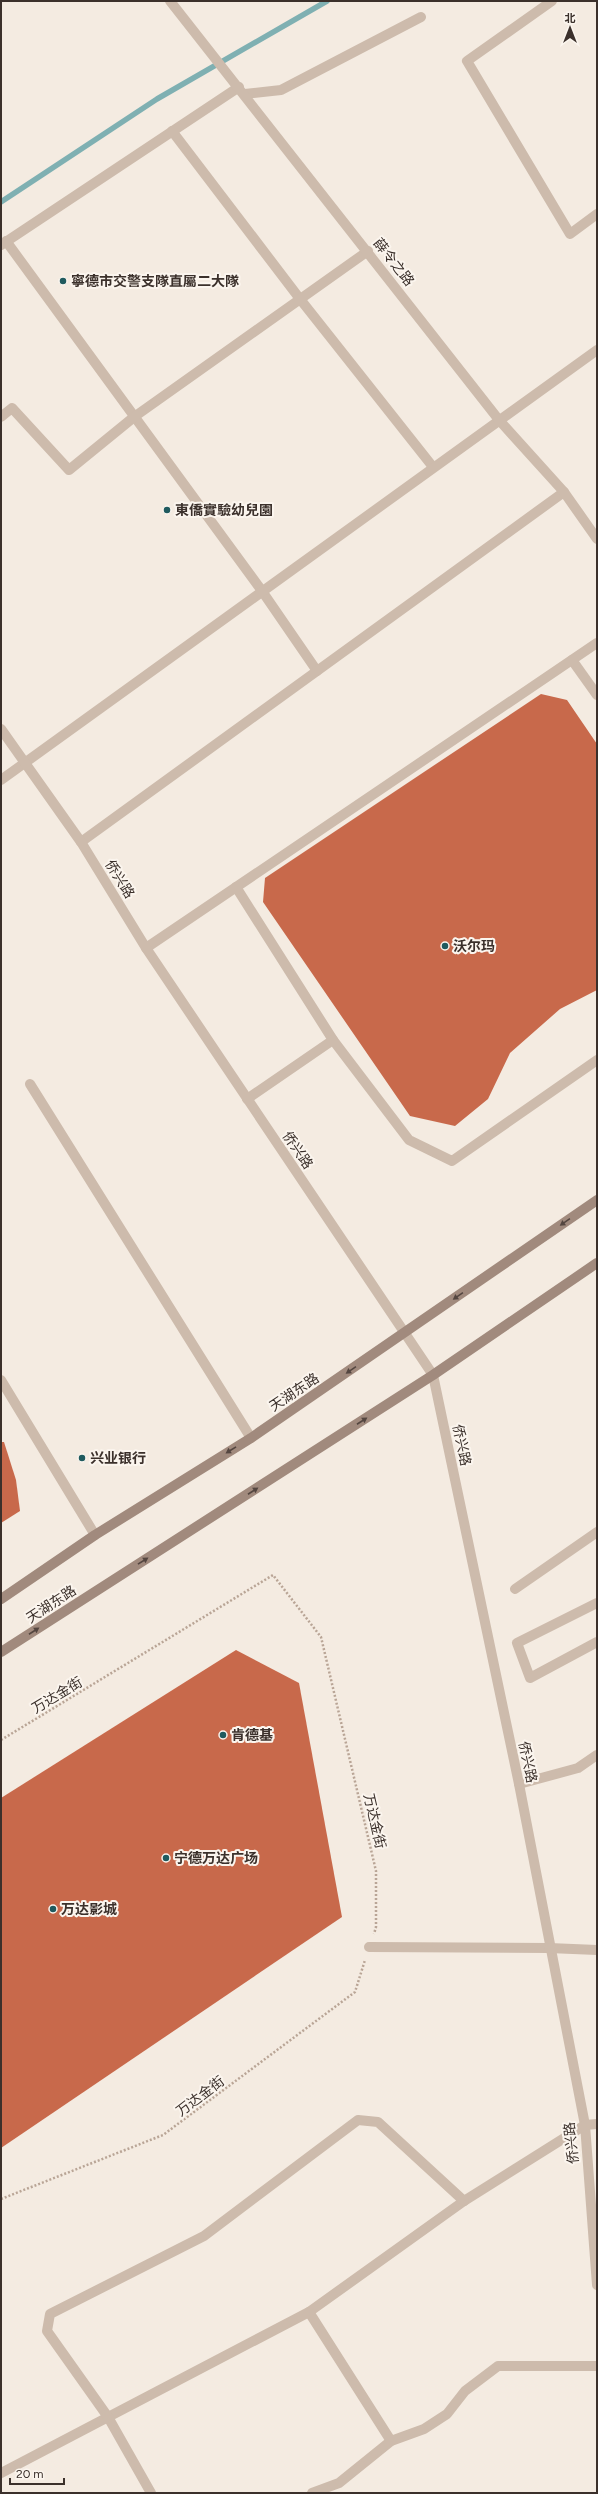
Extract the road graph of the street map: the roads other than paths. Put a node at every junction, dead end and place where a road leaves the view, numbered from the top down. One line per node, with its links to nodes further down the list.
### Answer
1 (170, 1): 4 (street, 薛令之路)
2 (552, 1): 6 (street)
3 (422, 17): 4 (street)
4 (242, 90): 5 (street); 8 (street, 薛令之路)
5 (172, 131): 7 (street); 9 (street)
6 (597, 214)
7 (3, 243): 12 (street)
8 (368, 251): 9 (street); 13 (street, 薛令之路)
9 (300, 299): 12 (street); 14 (street)
10 (597, 350): 13 (street)
11 (1, 417): 12 (street)
12 (134, 417): 17 (street)
13 (499, 420): 14 (street); 15 (street, 薛令之路)
14 (433, 468): 17 (street)
15 (564, 492): 16 (street, 薛令之路); 20 (street)
16 (597, 539)
17 (262, 591): 20 (street); 23 (street)
18 (597, 643): 19 (street)
19 (572, 660): 21 (street); 26 (street)
20 (317, 671): 25 (street)
21 (597, 695)
22 (1, 729): 23 (street, 侨兴路)
23 (23, 762): 24 (street); 25 (street, 侨兴路)
24 (1, 780)
25 (80, 842): 27 (street, 侨兴路)
26 (236, 887): 27 (street); 28 (street)
27 (146, 948): 31 (street, 侨兴路)
28 (333, 1040): 29 (street); 31 (street)
29 (597, 1060)
30 (30, 1084): 37 (street)
31 (247, 1100): 34 (street, 侨兴路)
32 (597, 1200): 34 (main road, 天湖东路, one-way to 34)
33 (597, 1263): 35 (main road, 天湖东路)
34 (404, 1333): 35 (street, 侨兴路); 37 (main road, 天湖东路, one-way to 37)
35 (433, 1375): 44 (main road, 天湖东路, one-way to 35); 46 (street, 侨兴路)
36 (1, 1380): 39 (street)
37 (251, 1438): 39 (main road, 天湖东路, one-way to 39)
38 (597, 1532): 40 (street)
39 (96, 1535): 41 (main road, 天湖东路)
40 (515, 1588)
41 (1, 1599)
42 (597, 1603): 43 (street)
43 (597, 1642)
44 (1, 1652)
45 (597, 1755): 46 (street)
46 (519, 1784): 48 (street, 侨兴路)
47 (369, 1947): 48 (street)
48 (549, 1948): 49 (street); 51 (street, 侨兴路)
49 (597, 1950)
50 (597, 2124): 51 (street)
51 (585, 2125): 52 (street); 53 (street, 侨兴路)
52 (464, 2201): 54 (street); 56 (street)
53 (597, 2285)
54 (308, 2312): 56 (street); 57 (street)
55 (597, 2366): 57 (street)
56 (108, 2417): 58 (street); 59 (street)
57 (391, 2441): 60 (street)
58 (1, 2473)
59 (151, 2493)
60 (312, 2493)

